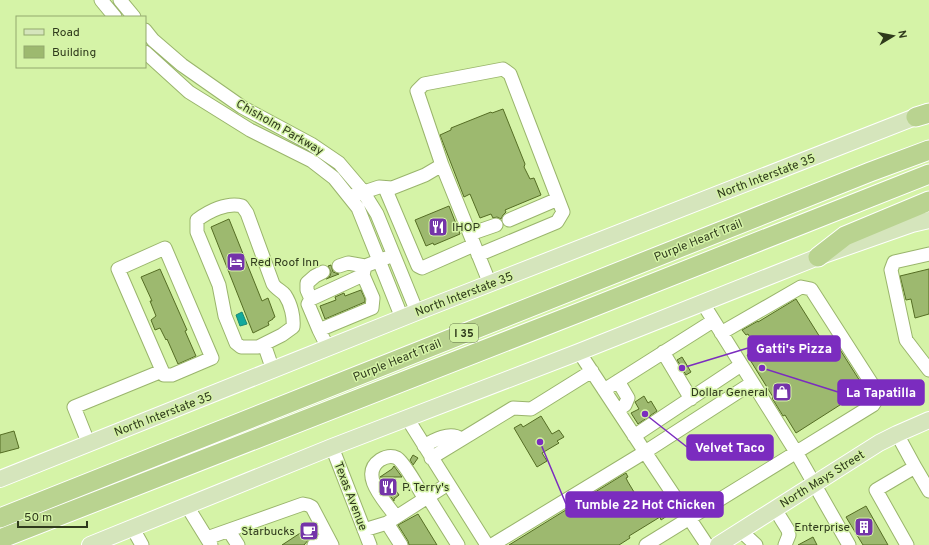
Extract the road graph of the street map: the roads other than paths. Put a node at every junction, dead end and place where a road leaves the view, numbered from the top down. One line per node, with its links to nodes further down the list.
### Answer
1 (101, 0): 3 (street)
2 (120, 0): 4 (street)
3 (114, 16)
4 (133, 16)
5 (146, 31): 12 (street, Chisholm Parkway)
6 (146, 53): 13 (street, Chisholm Parkway)
7 (925, 114): 27 (main road, North Interstate 35)
8 (929, 150): 68 (highway, Purple Heart Trail / I 35)
9 (442, 164): 11 (street); 14 (street); 19 (street)
10 (929, 174): 75 (highway, Purple Heart Trail / I 35)
11 (385, 188): 12 (street); 19 (street)
12 (363, 192): 13 (street); 21 (street, Chisholm Parkway)
13 (350, 197): 23 (street, Chisholm Parkway)
14 (558, 199): 16 (street); 19 (street)
15 (929, 201): 22 (highway)
16 (509, 220)
17 (929, 220): 22 (main road)
18 (496, 225): 19 (street)
19 (474, 245): 27 (street)
20 (929, 254): 38 (street)
21 (393, 255): 23 (street); 30 (street, Chisholm Parkway)
22 (818, 257): 29 (main road)
23 (379, 260): 25 (street); 30 (street, Chisholm Parkway)
24 (339, 266): 25 (street)
25 (364, 271): 28 (street); 32 (street)
26 (323, 272): 28 (street)
27 (490, 284): 30 (main road, North Interstate 35)
28 (310, 299): 32 (street)
29 (702, 302): 31 (street); 36 (main road)
30 (410, 315): 35 (main road, North Interstate 35)
31 (714, 320): 33 (street); 37 (street)
32 (319, 330): 35 (street)
33 (721, 333): 39 (street); 58 (street)
34 (264, 344): 34 (street); 41 (street)
35 (328, 348): 41 (main road, North Interstate 35)
36 (579, 352): 43 (street); 49 (main road)
37 (663, 352): 44 (street); 47 (street)
38 (924, 354): 42 (street)
39 (741, 364): 45 (street); 47 (street)
40 (162, 370): 40 (street); 54 (street)
41 (273, 370): 54 (main road, North Interstate 35)
42 (929, 370)
43 (592, 371): 46 (street); 53 (street)
44 (618, 381): 46 (street); 48 (street)
45 (752, 383): 57 (street); 58 (street)
46 (604, 390): 48 (street)
47 (691, 399): 52 (street)
48 (618, 410): 52 (street)
49 (407, 418): 55 (street); 56 (main road)
50 (929, 420): 51 (main road, North Mays Street)
51 (897, 434): 60 (street); 63 (main road, North Mays Street)
52 (634, 436): 57 (street)
53 (461, 439): 55 (street); 59 (street)
54 (88, 442): 61 (main road, North Interstate 35)
55 (424, 446): 59 (street)
56 (332, 447): 66 (main road); 72 (street, Texas Avenue)
57 (645, 452): 69 (street); 87 (street)
58 (796, 452): 63 (street); 69 (street)
59 (432, 458): 62 (street)
60 (915, 467): 64 (street); 95 (street)
61 (0, 479)
62 (448, 484): 65 (street); 86 (street)
63 (815, 484): 67 (main road, North Mays Street); 94 (street)
64 (929, 491)
65 (427, 498): 70 (street); 70 (street); 85 (street)
66 (187, 506): 71 (main road); 78 (street)
67 (776, 509): 74 (main road, North Mays Street); 93 (street)
68 (0, 518)
69 (689, 518): 88 (street); 89 (street)
70 (392, 520): 72 (street); 84 (street)
71 (132, 527): 77 (main road); 80 (street)
72 (364, 530): 83 (street, Texas Avenue)
73 (229, 531): 76 (street); 78 (street); 81 (street)
74 (741, 531): 90 (main road, North Mays Street); 91 (street); 92 (street)
75 (0, 539)
76 (330, 541): 82 (street)
77 (107, 542): 79 (main road)
78 (209, 542)
79 (90, 545)
80 (142, 545)
81 (238, 545)
82 (314, 545)
83 (370, 545)
84 (401, 545)
85 (458, 545)
86 (487, 545)
87 (492, 545)
88 (646, 545)
89 (707, 545)
90 (718, 545)
91 (750, 545)
92 (756, 545)
93 (785, 545)
94 (850, 545)
95 (907, 545)

